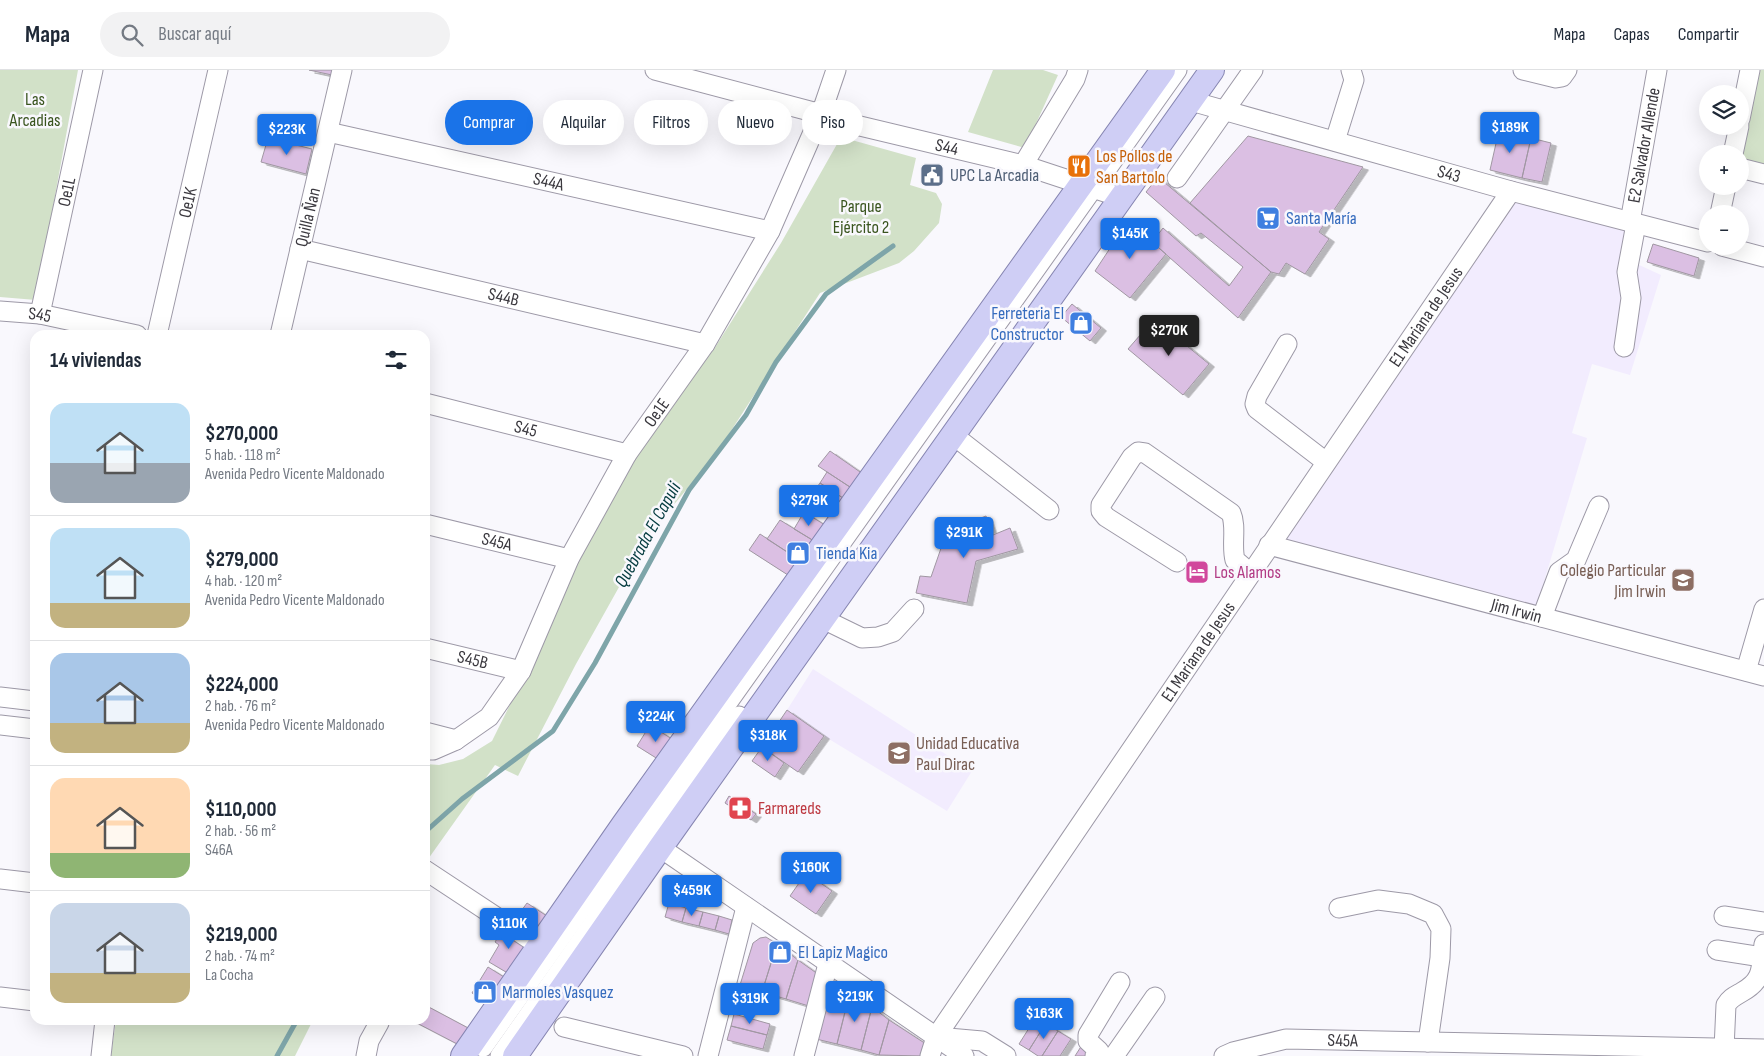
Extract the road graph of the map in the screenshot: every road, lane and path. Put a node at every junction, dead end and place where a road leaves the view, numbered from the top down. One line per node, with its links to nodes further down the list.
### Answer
1 (93, 70): 41 (street, Oe1L)
2 (218, 70): 43 (street, Oe1K)
3 (342, 70): 24 (street, Quilla Ñan)
4 (655, 70): 17 (street, S44)
5 (836, 70): 19 (street, Oe1E)
6 (1078, 70): 27 (street)
7 (1163, 70): 31 (main road)
8 (1177, 70): 31 (street)
9 (1201, 70): 33 (street)
10 (1212, 70): 20 (main road)
11 (1253, 70): 22 (street)
12 (1351, 70): 25 (street)
13 (1523, 70): 16 (street)
14 (1657, 70): 34 (street, E2 Salvador Allende)
15 (1750, 70): 18 (street)
16 (1565, 74)
17 (702, 76): 21 (street, S44)
18 (1747, 85)
19 (826, 100)
20 (1192, 101): 22 (street, S43); 33 (main road)
21 (802, 108)
22 (1225, 110): 25 (street, S43); 30 (street)
23 (863, 127): 27 (street, S44)
24 (328, 132): 35 (street, S44A); 37 (street, Quilla Ñan)
25 (1335, 141): 32 (street, S43)
26 (807, 145): 35 (street, Oe1E)
27 (1023, 164): 31 (street, S44)
28 (1749, 170): 29 (street)
29 (1764, 174)
30 (1177, 178)
31 (1088, 185): 33 (street, S44); 73 (main road)
32 (1511, 191): 34 (street, S43); 51 (street, E1 Mariana de Jesus)
33 (1118, 196): 49 (main road); 73 (street)
34 (1633, 223): 36 (street, S43); 47 (street, E2 Salvador Allende)
35 (770, 231): 45 (street, Oe1E)
36 (1699, 240)
37 (300, 249): 44 (street, Quilla Ñan); 45 (street, S44B)
38 (1749, 253): 39 (street)
39 (1764, 257)
40 (0, 311): 41 (street, S45)
41 (40, 314): 42 (street, S45)
42 (106, 330)
43 (158, 330)
44 (281, 330)
45 (705, 344): 50 (street, Oe1E)
46 (1286, 344): 51 (street)
47 (1624, 346)
48 (430, 405): 50 (street, S45)
49 (954, 435): 53 (street); 62 (main road)
50 (627, 454): 56 (street, Oe1E)
51 (1326, 462): 55 (street, E1 Mariana de Jesus)
52 (1599, 506): 61 (street)
53 (1049, 510)
54 (430, 525): 56 (street, S45A)
55 (1269, 545): 58 (street, E1 Mariana de Jesus); 61 (street, Jim Irwin)
56 (569, 558): 64 (street, Oe1E)
57 (1176, 562): 58 (street)
58 (1250, 573): 92 (street, E1 Mariana de Jesus)
59 (1764, 609): 65 (street)
60 (914, 610): 62 (street)
61 (1542, 617): 65 (street, Jim Irwin)
62 (823, 618): 73 (main road)
63 (430, 649): 64 (street, S45B)
64 (521, 671): 71 (street, Oe1E)
65 (1755, 674)
66 (0, 697): 67 (street)
67 (30, 700)
68 (0, 725): 69 (street)
69 (30, 728)
70 (430, 733): 71 (street)
71 (456, 740): 72 (street, Oe1E)
72 (430, 750)
73 (643, 836): 77 (street); 81 (main road); 101 (street); 102 (street); 103 (main road)
74 (430, 873): 81 (street)
75 (0, 879): 76 (street)
76 (30, 882)
77 (746, 908): 84 (street); 105 (street)
78 (1339, 908): 93 (street)
79 (1724, 916): 80 (street)
80 (1764, 922)
81 (540, 946): 100 (main road)
82 (1717, 950): 83 (street)
83 (1763, 951): 94 (street)
84 (828, 964): 92 (street); 106 (street)
85 (1120, 982): 97 (street)
86 (0, 997): 88 (street)
87 (1155, 997): 97 (street)
88 (30, 1000)
89 (104, 1025): 98 (street)
90 (379, 1025): 99 (street)
91 (564, 1027): 104 (street)
92 (936, 1037): 107 (street, E1 Mariana de Jesus); 108 (street); 109 (street)
93 (1428, 1042): 96 (street, S45A); 110 (street, S45A)
94 (1724, 1049): 95 (street, S45A); 96 (street, S45A)
95 (1764, 1050)
96 (1558, 1051)
97 (1104, 1055)
98 (101, 1056)
99 (366, 1056)
100 (463, 1056)
101 (477, 1056)
102 (500, 1056)
103 (515, 1056)
104 (682, 1056)
105 (708, 1056)
106 (804, 1056)
107 (930, 1056)
108 (964, 1056)
109 (1006, 1056)
110 (1224, 1056)

